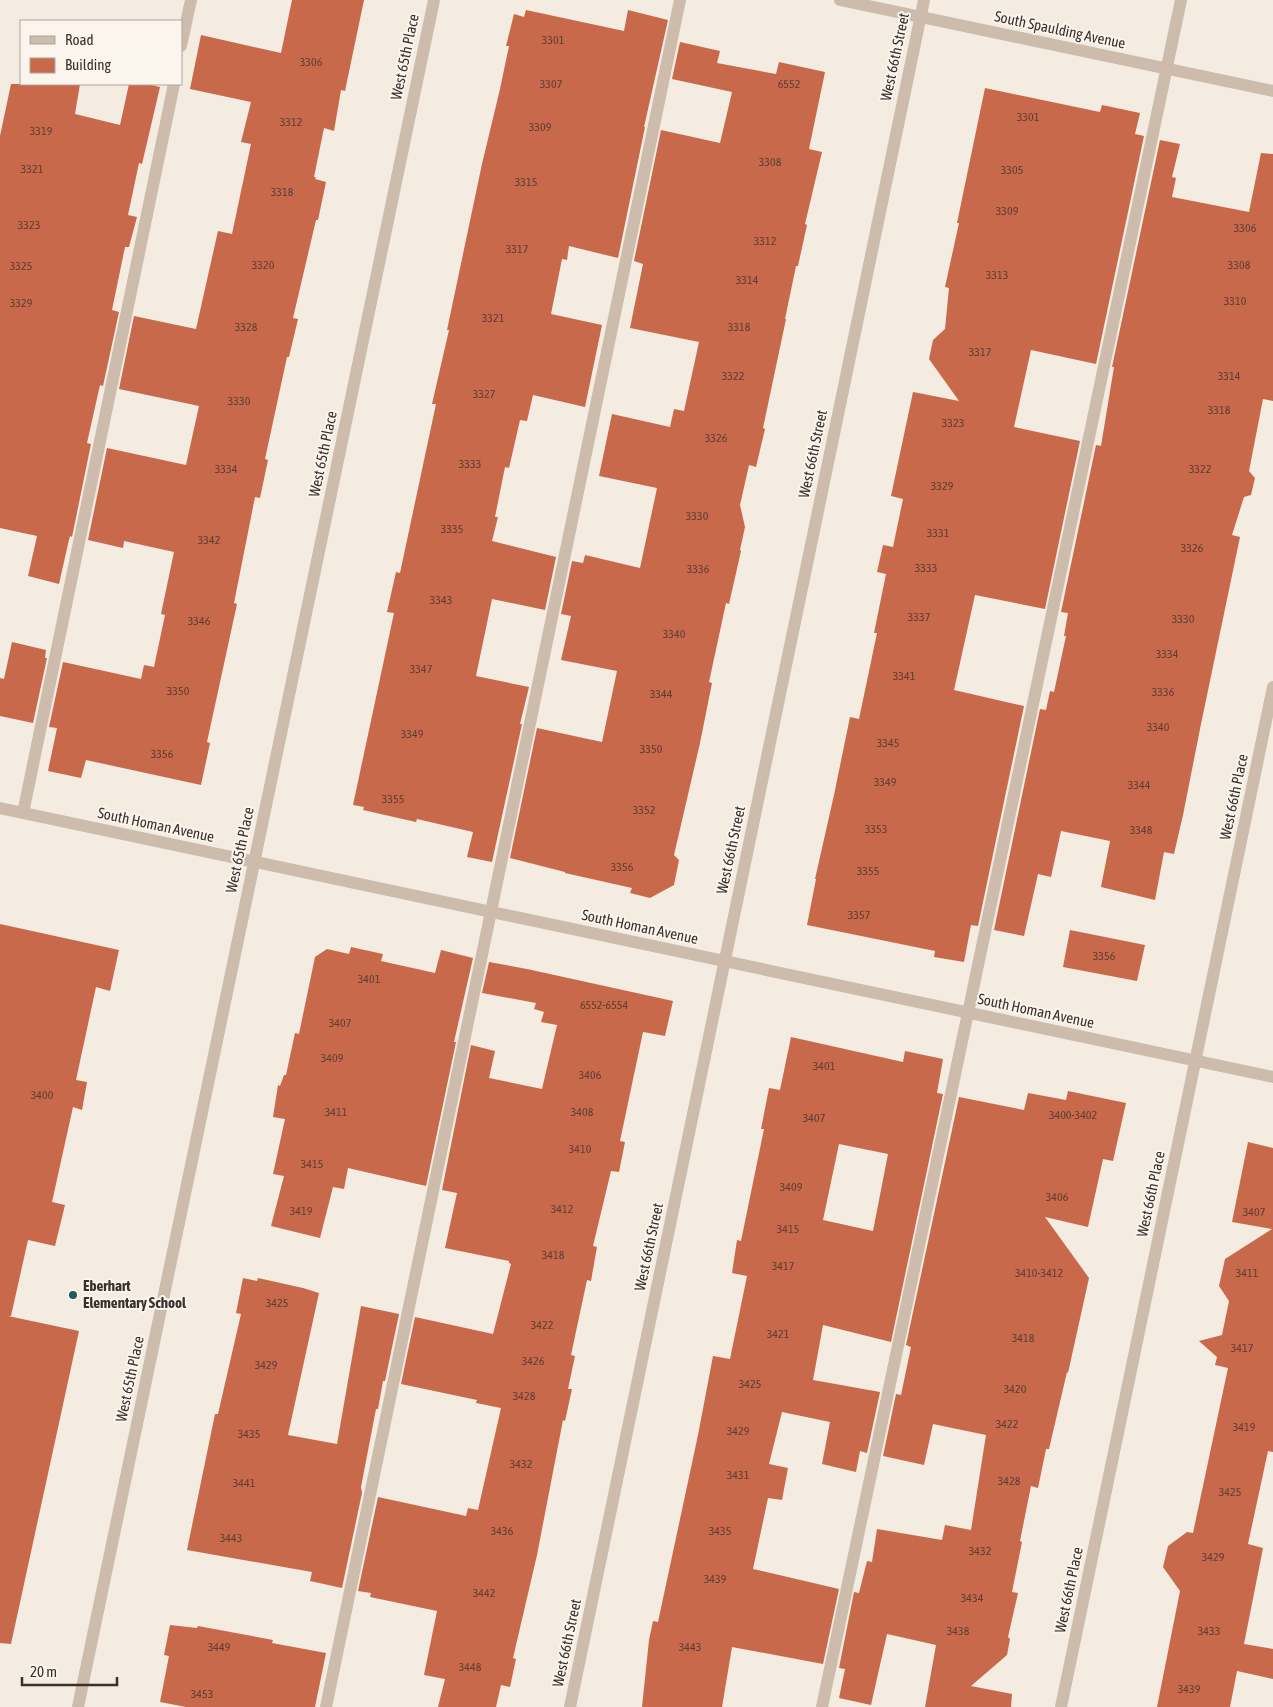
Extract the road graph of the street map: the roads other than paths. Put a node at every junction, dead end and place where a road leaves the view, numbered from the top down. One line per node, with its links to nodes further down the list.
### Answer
1 (191, 0): 8 (street)
2 (434, 0): 15 (street, West 65th Place)
3 (680, 0): 16 (street)
4 (840, 0): 7 (street, South Spaulding Avenue)
5 (924, 0): 7 (street, West 66th Street)
6 (1181, 0): 9 (street)
7 (920, 17): 9 (street, South Spaulding Avenue); 17 (street, West 66th Street)
8 (182, 41)
9 (1167, 69): 11 (street, South Spaulding Avenue); 18 (street)
10 (174, 85): 14 (street)
11 (1273, 91)
12 (1273, 687): 19 (street, West 66th Place)
13 (0, 808): 14 (street, South Homan Avenue)
14 (23, 813): 15 (street, South Homan Avenue)
15 (254, 862): 16 (street, South Homan Avenue); 21 (street, West 65th Place)
16 (490, 912): 17 (street, South Homan Avenue); 22 (street)
17 (725, 961): 18 (street, South Homan Avenue); 23 (street, West 66th Street)
18 (968, 1013): 19 (street, South Homan Avenue); 24 (street)
19 (1195, 1061): 20 (street, South Homan Avenue); 25 (street, West 66th Place)
20 (1273, 1078)
21 (78, 1707)
22 (326, 1707)
23 (570, 1707)
24 (822, 1707)
25 (1061, 1707)

